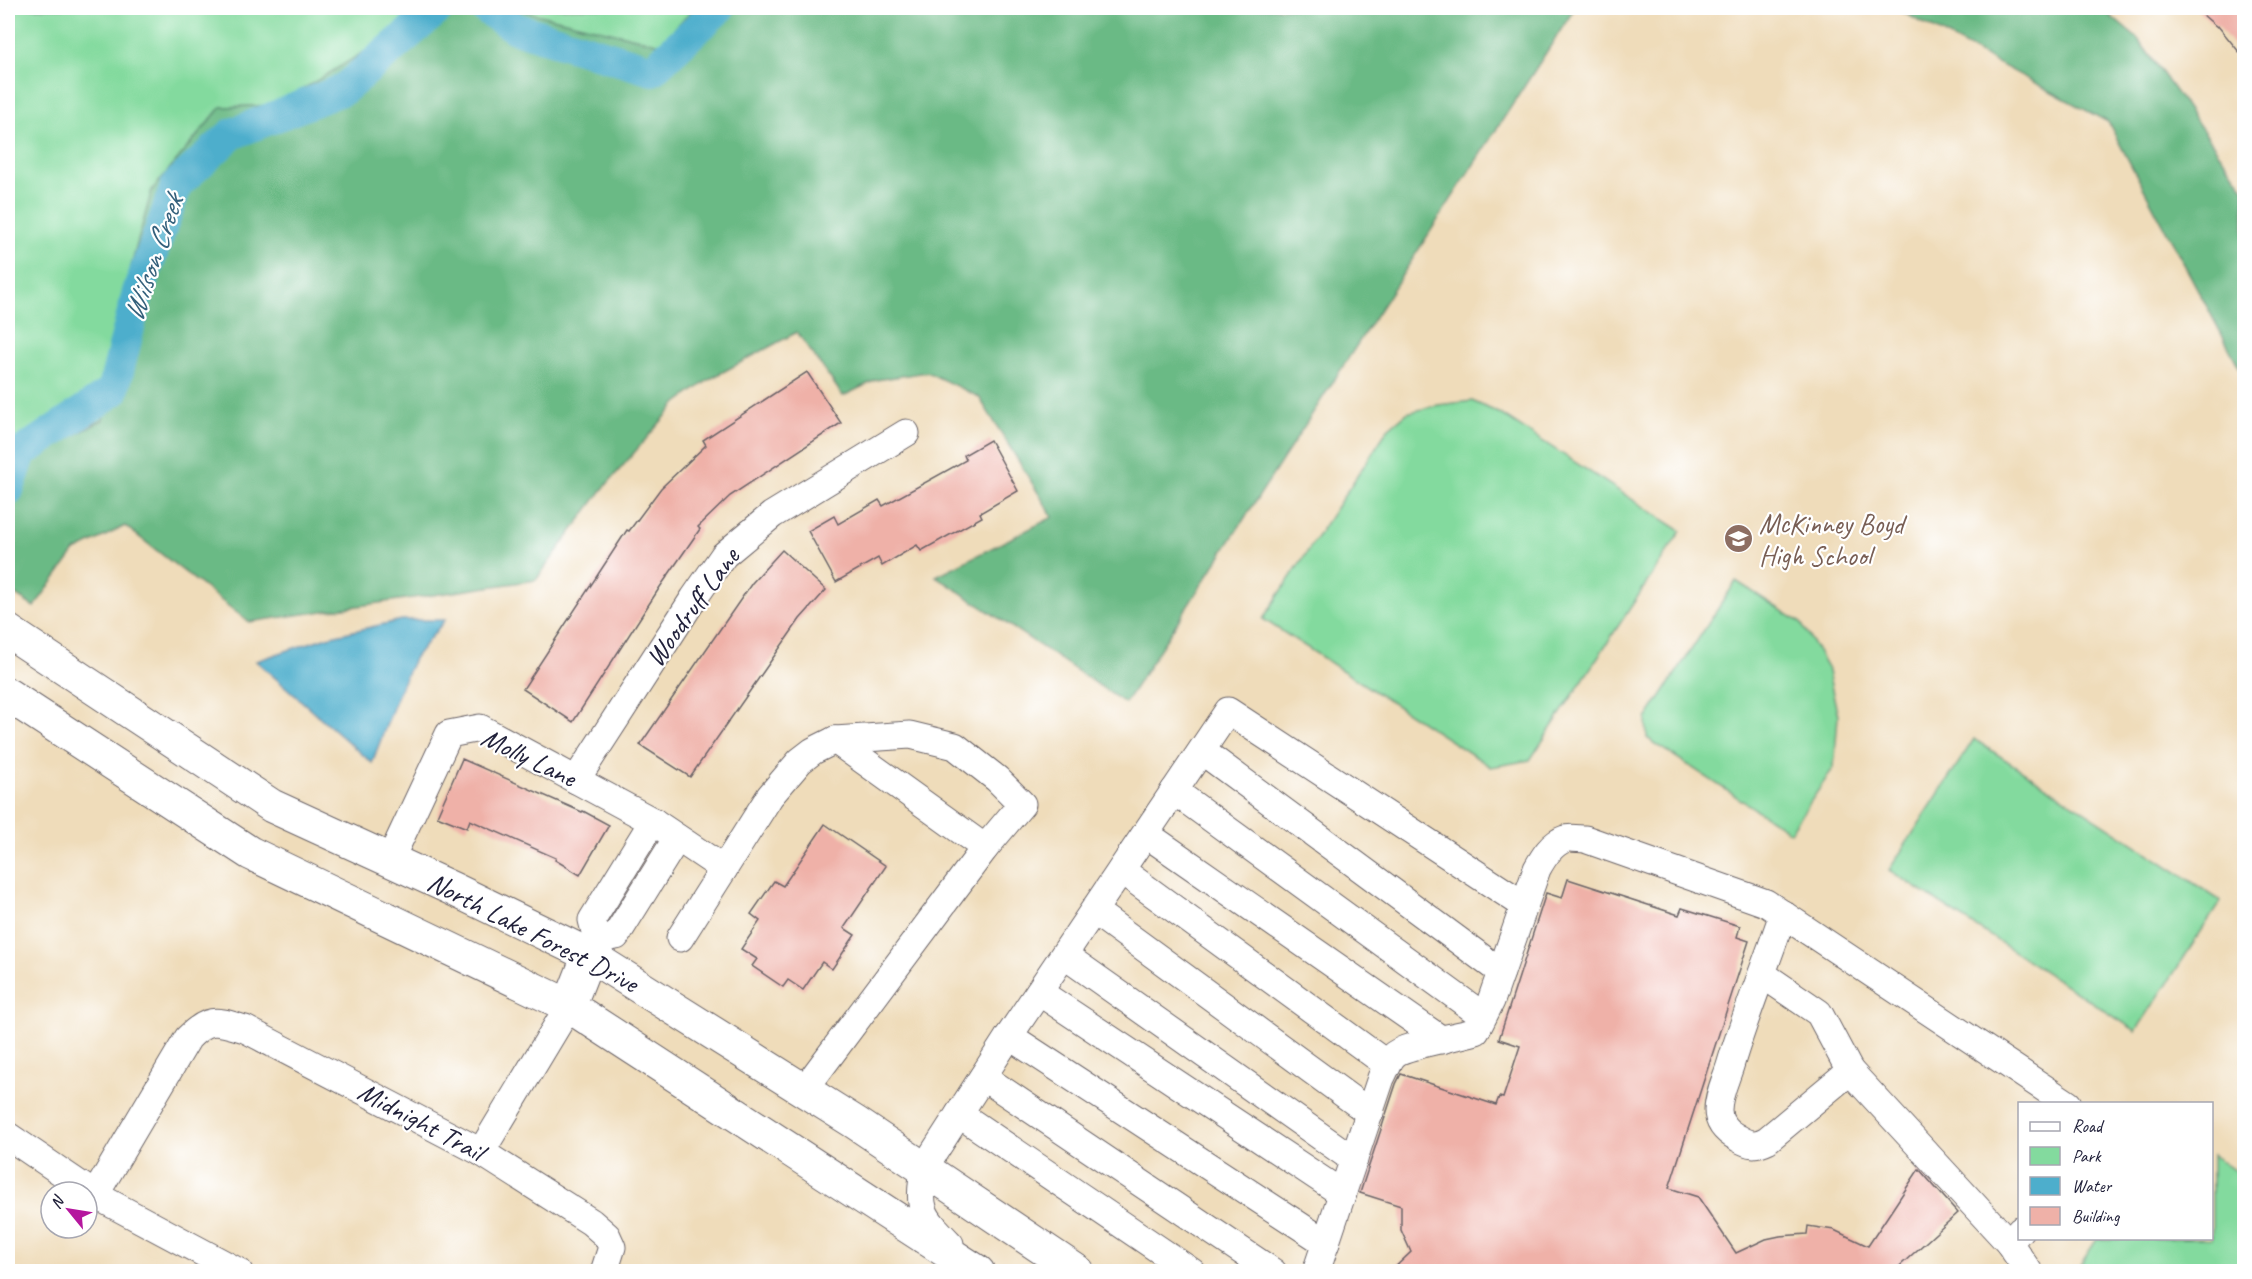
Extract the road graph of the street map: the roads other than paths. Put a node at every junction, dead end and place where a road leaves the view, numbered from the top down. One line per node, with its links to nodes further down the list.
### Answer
1 (906, 434): 6 (street, Woodruff Lane)
2 (8, 631): 12 (main road, North Lake Forest Drive)
3 (8, 695): 24 (main road, North Lake Forest Drive)
4 (835, 740): 11 (street); 11 (street); 13 (street)
5 (1202, 751): 7 (street); 15 (street); 21 (street)
6 (576, 780): 8 (street, Molly Lane); 12 (street, Molly Lane)
7 (1174, 791): 9 (street); 25 (street)
8 (653, 821): 10 (street, Molly Lane); 19 (street)
9 (1146, 834): 14 (street); 27 (street)
10 (677, 838): 13 (street, Molly Lane); 19 (street)
11 (985, 848): 31 (street)
12 (390, 860): 19 (main road, North Lake Forest Drive)
13 (724, 869): 18 (street)
14 (1121, 870): 16 (street); 28 (street)
15 (1524, 905): 17 (street); 21 (street)
16 (1094, 911): 20 (street); 33 (street)
17 (1783, 914): 22 (street); 32 (street)
18 (680, 938)
19 (593, 947): 24 (main road); 31 (main road, North Lake Forest Drive)
20 (1064, 955): 23 (street); 37 (street)
21 (1501, 972): 25 (street)
22 (1762, 974): 29 (street); 29 (street)
23 (1039, 992): 26 (street); 41 (street)
24 (569, 1006): 36 (street); 46 (main road, North Lake Forest Drive)
25 (1483, 1016): 27 (street)
26 (1009, 1036): 30 (street); 44 (street)
27 (1442, 1040): 28 (street)
28 (1388, 1065): 33 (street)
29 (1850, 1071): 43 (street)
30 (983, 1077): 34 (street); 50 (street)
31 (804, 1090): 38 (main road, North Lake Forest Drive)
32 (2065, 1102)
33 (1370, 1113): 37 (street)
34 (959, 1114): 38 (street); 49 (street)
35 (8, 1136): 39 (street)
36 (481, 1152): 40 (street, Midnight Trail); 45 (street, Midnight Trail)
37 (1354, 1160): 41 (street)
38 (924, 1168): 46 (street); 48 (main road, North Lake Forest Drive)
39 (73, 1180)
40 (99, 1188)
41 (1343, 1194): 44 (street)
42 (99, 1197): 47 (street)
43 (2014, 1236): 52 (street)
44 (1326, 1243): 51 (street)
45 (608, 1259)
46 (975, 1270)
47 (239, 1272)
48 (1078, 1272)
49 (1192, 1272)
50 (1273, 1272)
51 (1316, 1272)
52 (2030, 1272)

